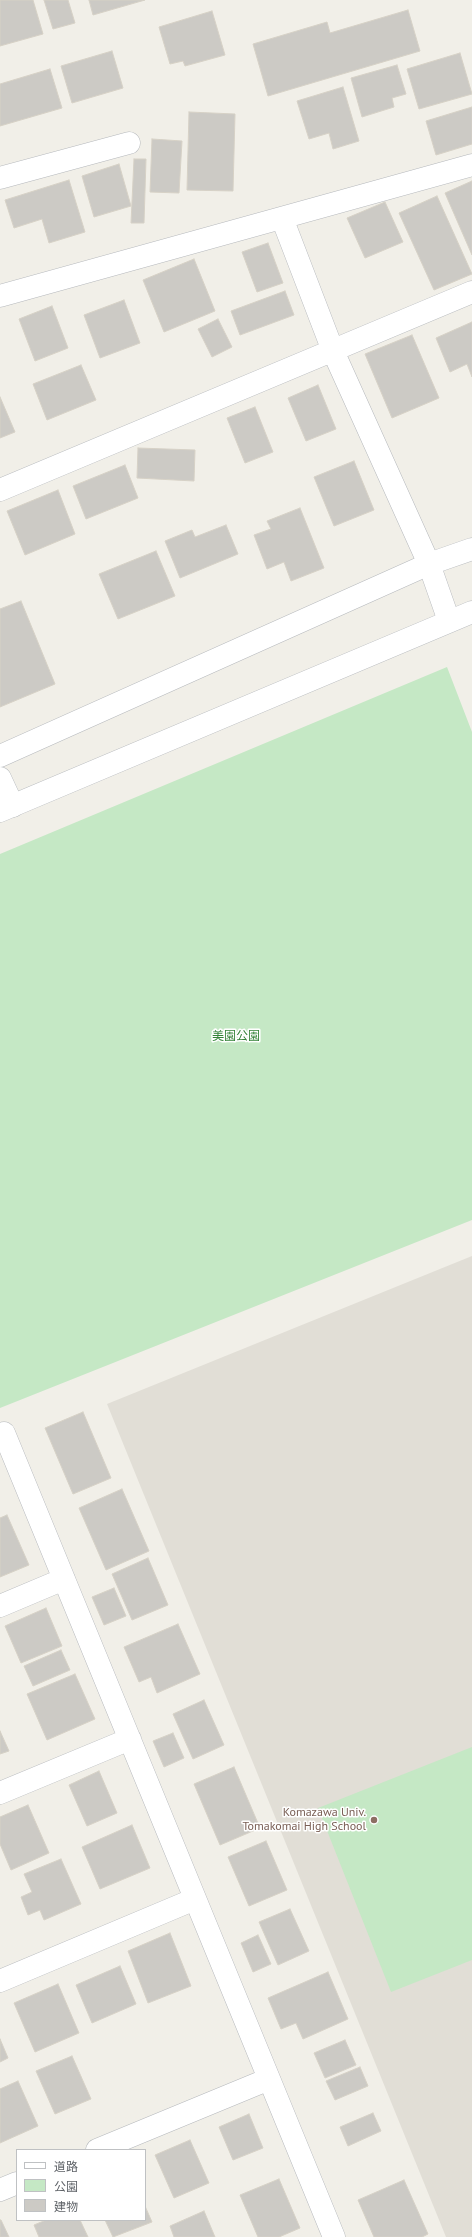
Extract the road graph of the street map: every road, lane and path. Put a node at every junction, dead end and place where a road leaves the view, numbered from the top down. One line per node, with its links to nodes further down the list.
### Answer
1 (129, 142): 3 (street)
2 (472, 166): 4 (street)
3 (0, 178)
4 (282, 218): 6 (street); 7 (street)
5 (472, 292): 7 (street)
6 (0, 296)
7 (333, 351): 8 (street); 10 (street)
8 (0, 490)
9 (472, 548): 10 (street)
10 (429, 564): 12 (street); 13 (street)
11 (472, 612): 12 (street)
12 (449, 621): 15 (street)
13 (0, 756)
14 (0, 778): 15 (street)
15 (6, 808)
16 (0, 1434): 17 (street)
17 (64, 1579): 18 (street); 19 (street)
18 (0, 1606)
19 (130, 1739): 20 (street); 21 (street)
20 (0, 1793)
21 (195, 1900): 22 (street); 23 (street)
22 (0, 1981)
23 (269, 2079): 24 (street); 27 (street)
24 (99, 2149)
25 (16, 2183): 26 (street)
26 (0, 2190)
27 (334, 2237)

